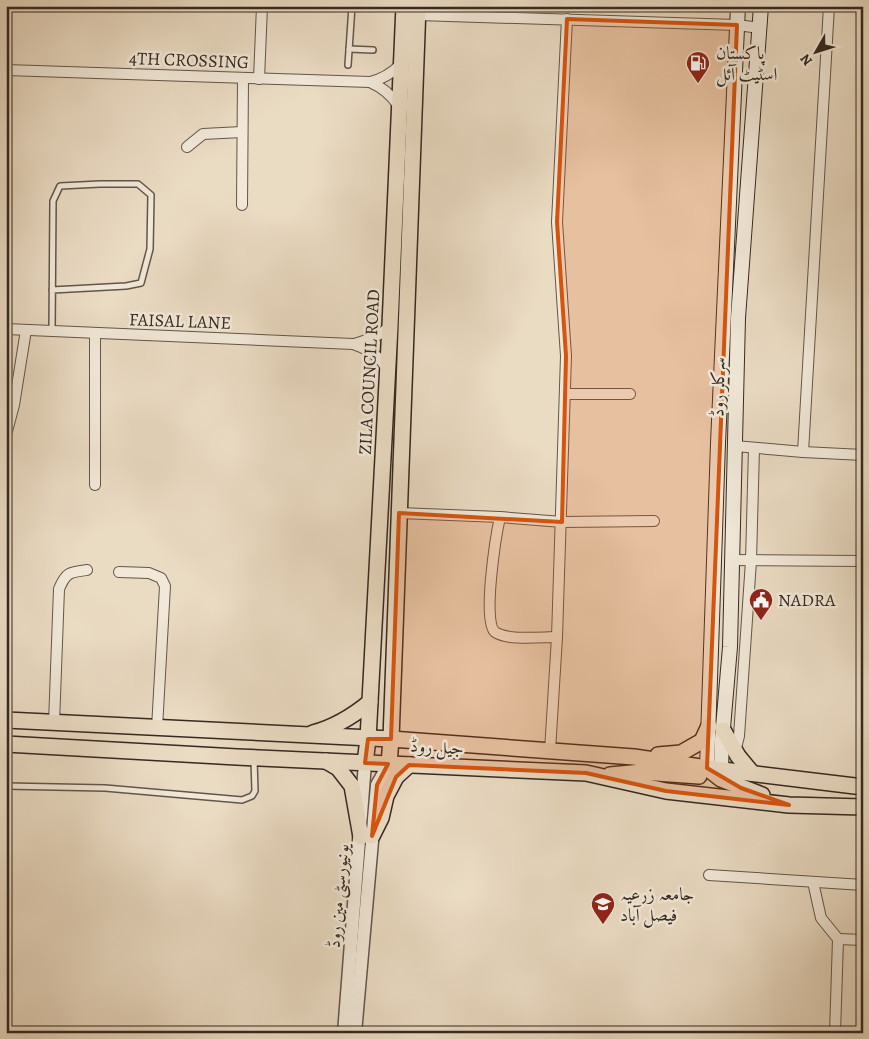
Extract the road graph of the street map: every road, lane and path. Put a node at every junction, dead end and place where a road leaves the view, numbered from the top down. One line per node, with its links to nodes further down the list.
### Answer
1 (262, 6): 17 (street)
2 (352, 6): 11 (lane)
3 (404, 6): 14 (main road, ZILA COUNCIL ROAD)
4 (738, 6): 9 (main road, سرکلر روڈ)
5 (761, 6): 10 (main road, سرکلر روڈ)
6 (829, 6): 36 (street)
7 (418, 10): 8 (street); 39 (main road, ZILA COUNCIL ROAD)
8 (567, 19): 9 (street); 31 (street)
9 (737, 25): 10 (street); 53 (main road, سرکلر روڈ)
10 (760, 28): 34 (main road, سرکلر روڈ)
11 (349, 49): 12 (lane); 13 (lane)
12 (373, 50)
13 (348, 64)
14 (400, 65): 18 (street, 4TH CROSSING); 19 (main road, ZILA COUNCIL ROAD)
15 (6, 70): 16 (street, 4TH CROSSING)
16 (243, 78): 17 (street, 4TH CROSSING); 20 (street)
17 (259, 79): 18 (street, 4TH CROSSING)
18 (370, 82): 19 (street)
19 (398, 105): 24 (main road, ZILA COUNCIL ROAD)
20 (242, 132): 21 (street); 22 (street)
21 (187, 147)
22 (242, 205)
23 (52, 290): 23 (lane); 27 (lane)
24 (390, 326): 29 (street, FAISAL LANE); 30 (main road, ZILA COUNCIL ROAD)
25 (6, 330): 26 (street, FAISAL LANE)
26 (26, 330): 27 (street, FAISAL LANE); 33 (street)
27 (52, 332): 28 (street, FAISAL LANE)
28 (95, 333): 29 (street, FAISAL LANE); 38 (street)
29 (353, 344): 30 (street, FAISAL LANE)
30 (388, 370): 49 (main road, ZILA COUNCIL ROAD)
31 (565, 394): 32 (street); 42 (street)
32 (630, 394)
33 (6, 435)
34 (735, 446): 35 (street); 43 (main road, سرکلر روڈ)
35 (754, 448): 36 (street); 44 (street)
36 (803, 452): 37 (street)
37 (863, 454)
38 (95, 486)
39 (399, 513): 40 (street); 57 (main road, ZILA COUNCIL ROAD)
40 (500, 517): 42 (street); 48 (street)
41 (654, 521): 42 (street)
42 (562, 522): 48 (street)
43 (732, 560): 44 (street); 53 (main road, سرکلر روڈ)
44 (751, 561): 45 (street); 55 (street)
45 (863, 561)
46 (87, 570): 51 (street)
47 (119, 572): 52 (street)
48 (557, 638): 59 (street)
49 (370, 702): 54 (main road); 56 (main road, ZILA COUNCIL ROAD)
50 (6, 720): 51 (main road, جیل روڈ)
51 (54, 723): 52 (main road, جیل روڈ)
52 (157, 728): 54 (main road, جیل روڈ)
53 (716, 728): 55 (street); 60 (main road); 61 (main road); 67 (main road, سرکلر روڈ)
54 (305, 736): 56 (main road, جیل روڈ)
55 (739, 736): 60 (street)
56 (368, 739): 57 (main road, جیل روڈ); 64 (main road, ZILA COUNCIL ROAD)
57 (391, 739): 59 (main road, جیل روڈ); 65 (main road, ZILA COUNCIL ROAD)
58 (6, 744): 62 (main road, جیل روڈ)
59 (550, 751): 61 (main road, جیل روڈ)
60 (735, 752): 68 (main road)
61 (634, 757): 67 (main road, جیل روڈ)
62 (254, 758): 63 (main road, جیل روڈ); 70 (lane)
63 (326, 761): 64 (main road, جیل روڈ); 74 (main road)
64 (365, 763): 65 (main road, جیل روڈ); 74 (street, یونیورسٹی مین روڈ)
65 (388, 764): 66 (main road, جیل روڈ); 74 (street, یونیورسٹی مین روڈ)
66 (409, 764): 69 (main road, جیل روڈ); 74 (main road)
67 (714, 770): 68 (main road, جیل روڈ); 69 (main road); 72 (main road)
68 (752, 773): 71 (main road, جیل روڈ)
69 (599, 776): 72 (main road, جیل روڈ)
70 (6, 786)
71 (863, 787)
72 (789, 805): 73 (main road, جیل روڈ)
73 (863, 807)
74 (366, 837): 80 (street, یونیورسٹی مین روڈ); 81 (street, یونیورسٹی مین روڈ)
75 (709, 875): 76 (street)
76 (813, 882): 77 (street); 78 (street)
77 (863, 885)
78 (838, 939): 79 (street); 82 (street)
79 (863, 940)
80 (344, 1033)
81 (355, 1033)
82 (836, 1033)

